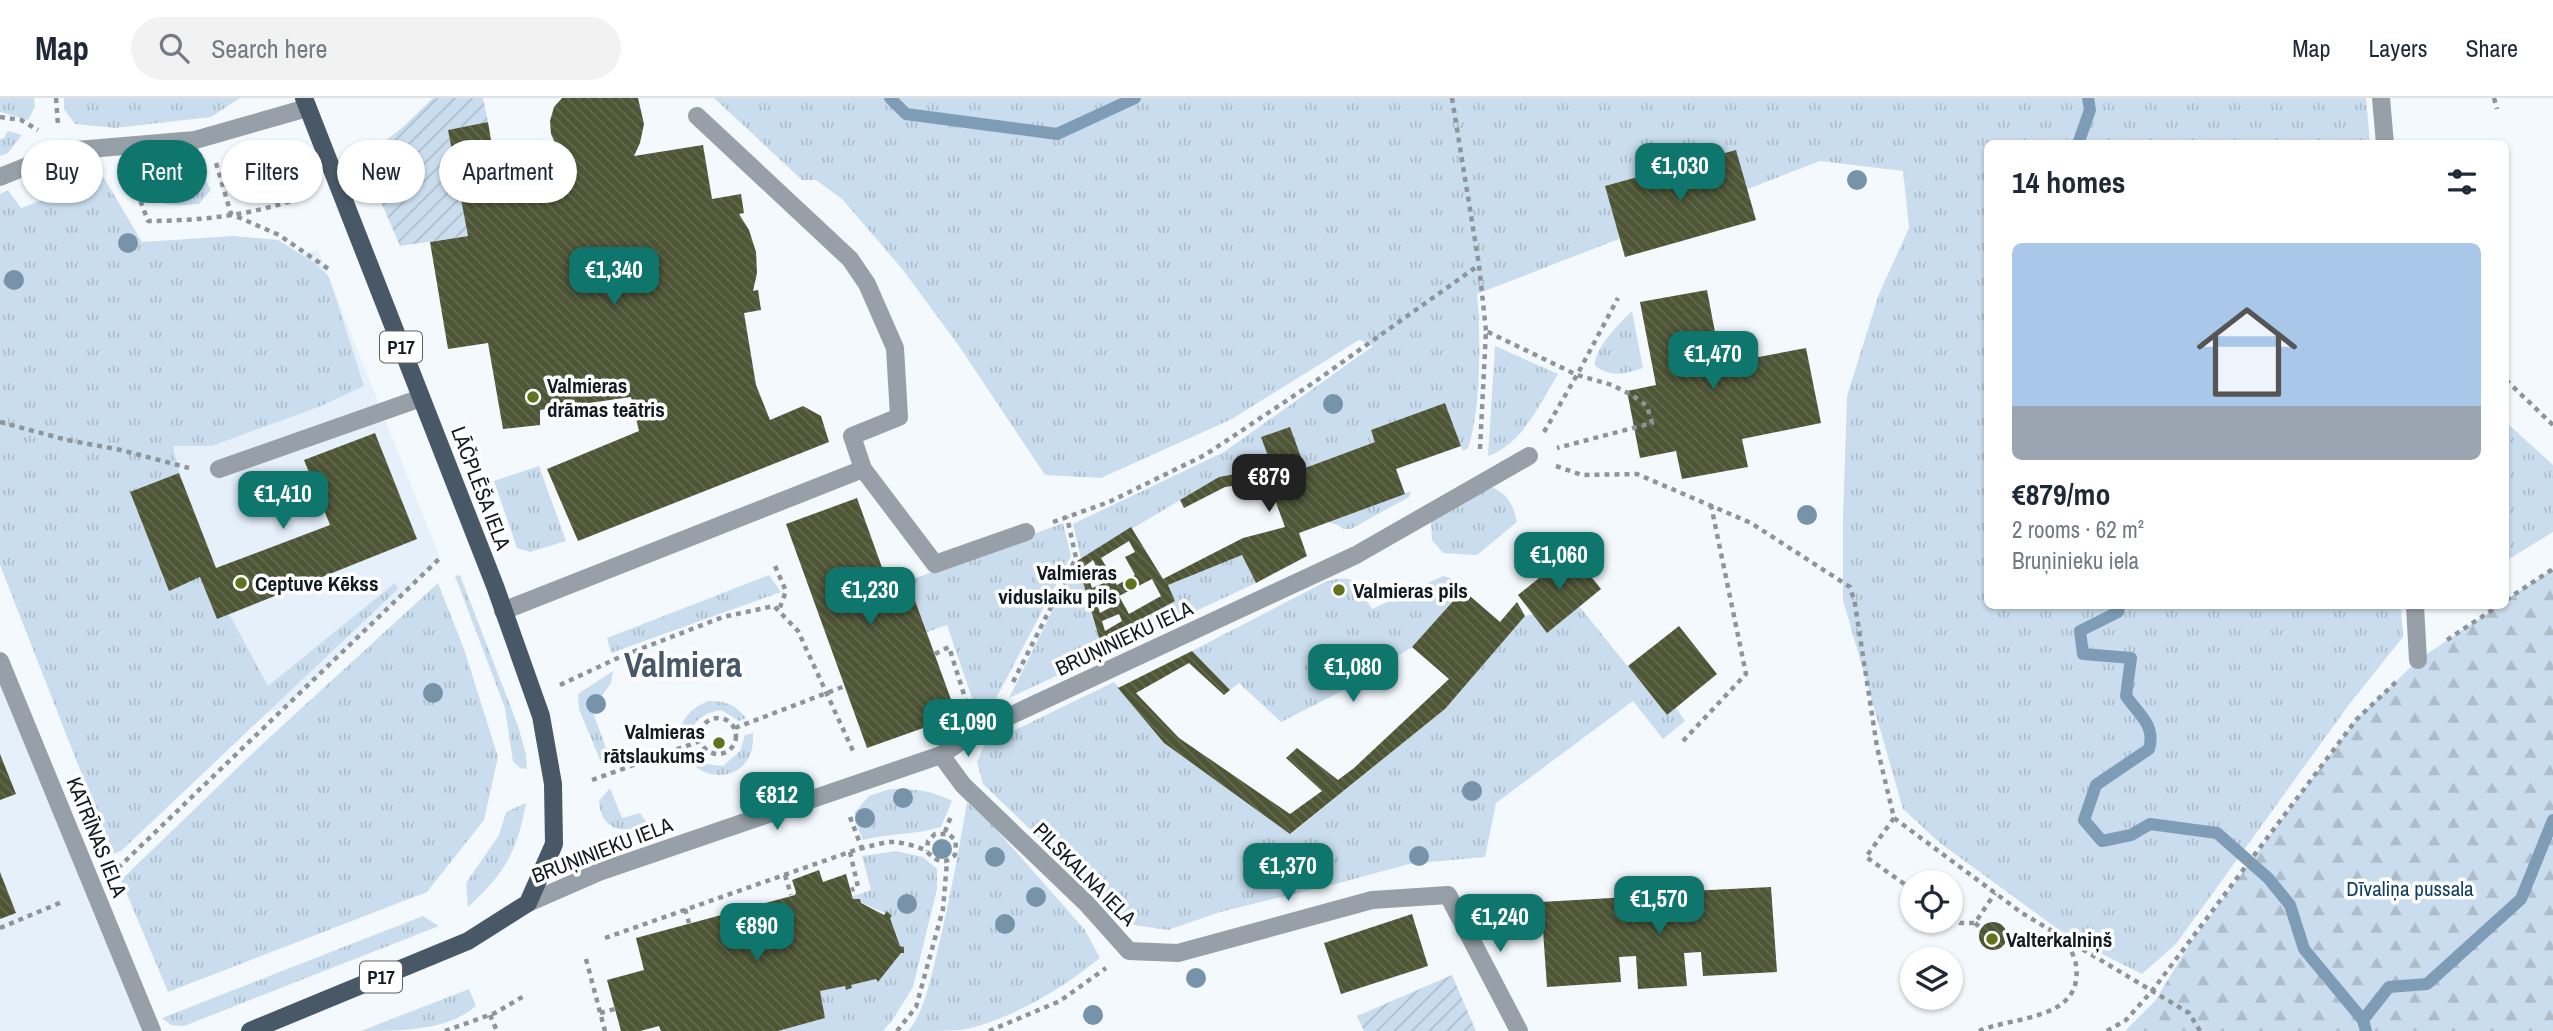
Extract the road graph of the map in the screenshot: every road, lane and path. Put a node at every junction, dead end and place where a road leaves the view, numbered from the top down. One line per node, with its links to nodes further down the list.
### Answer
1 (56, 98): 7 (path)
2 (1452, 98): 19 (path)
3 (2381, 98): 13 (street)
4 (2494, 98): 6 (path)
5 (305, 103): 11 (street); 25 (main road, LĀČPLĒŠA IELA / P17)
6 (2497, 109)
7 (57, 110)
8 (697, 116): 30 (street)
9 (0, 117): 10 (path)
10 (29, 125)
11 (208, 136): 12 (street); 18 (path)
12 (195, 140)
13 (2385, 140)
14 (117, 146): 15 (street)
15 (0, 177)
16 (141, 203): 18 (path)
17 (277, 203): 18 (path)
18 (230, 214): 20 (path)
19 (1479, 265): 22 (path); 33 (path)
20 (330, 270)
21 (1618, 298): 23 (path)
22 (1486, 331): 23 (path); 31 (path)
23 (1577, 375): 28 (path); 28 (path)
24 (2509, 383): 27 (path)
25 (421, 398): 29 (street); 42 (main road, LĀČPLĒŠA IELA / P17)
26 (0, 422): 29 (path)
27 (2553, 425)
28 (1529, 456): 31 (street, BRUŅINIEKU IELA); 32 (path)
29 (219, 468)
30 (863, 469): 35 (street); 42 (street)
31 (1479, 485): 51 (street, BRUŅINIEKU IELA)
32 (1711, 505): 53 (path); 57 (path)
33 (1067, 517): 34 (path); 51 (path)
34 (1057, 520)
35 (1026, 532)
36 (440, 558): 61 (path)
37 (775, 566): 41 (path)
38 (2553, 569): 39 (path)
39 (2509, 598)
40 (2415, 609): 44 (street)
41 (778, 610): 47 (path); 48 (path)
42 (503, 611): 68 (main road, LĀČPLĒŠA IELA / P17)
43 (934, 654): 51 (path)
44 (2418, 660)
45 (0, 661): 84 (street, KATRĪNAS IELA)
46 (845, 686): 48 (path)
47 (556, 687)
48 (826, 694): 50 (path); 56 (path)
49 (2356, 720): 79 (path)
50 (735, 729): 52 (path); 52 (path)
51 (983, 729): 54 (street, BRUŅINIEKU IELA)
52 (700, 741): 55 (path)
53 (1683, 741)
54 (941, 755): 56 (street, BRUŅINIEKU IELA); 77 (street, PILSKALNA IELA)
55 (592, 780)
56 (866, 780): 68 (street, BRUŅINIEKU IELA)
57 (1894, 818): 63 (path); 65 (path)
58 (927, 851): 59 (path); 60 (path); 60 (path)
59 (850, 852): 62 (path); 64 (path)
60 (947, 862): 89 (path)
61 (112, 874)
62 (785, 875): 66 (path); 69 (path)
63 (1900, 881)
64 (851, 890)
65 (1995, 892): 72 (path); 76 (path)
66 (791, 895)
67 (62, 902): 73 (path)
68 (528, 903): 85 (main road, P17)
69 (685, 909): 70 (path); 75 (path)
70 (690, 923)
71 (1963, 923): 72 (path)
72 (1975, 923): 74 (path)
73 (0, 928)
74 (1981, 928)
75 (604, 938)
76 (2066, 939): 79 (path); 92 (path)
77 (1129, 951): 90 (path); 91 (street, PILSKALNA IELA)
78 (586, 959): 82 (path)
79 (2152, 991): 93 (path); 94 (path)
80 (524, 996): 83 (path)
81 (615, 1009): 82 (path)
82 (600, 1013): 88 (path)
83 (490, 1015): 86 (path); 87 (path)
84 (152, 1031)
85 (250, 1031)
86 (445, 1031)
87 (497, 1031)
88 (605, 1031)
89 (897, 1031)
90 (989, 1031)
91 (1519, 1031)
92 (1979, 1031)
93 (2107, 1031)
94 (2200, 1031)

